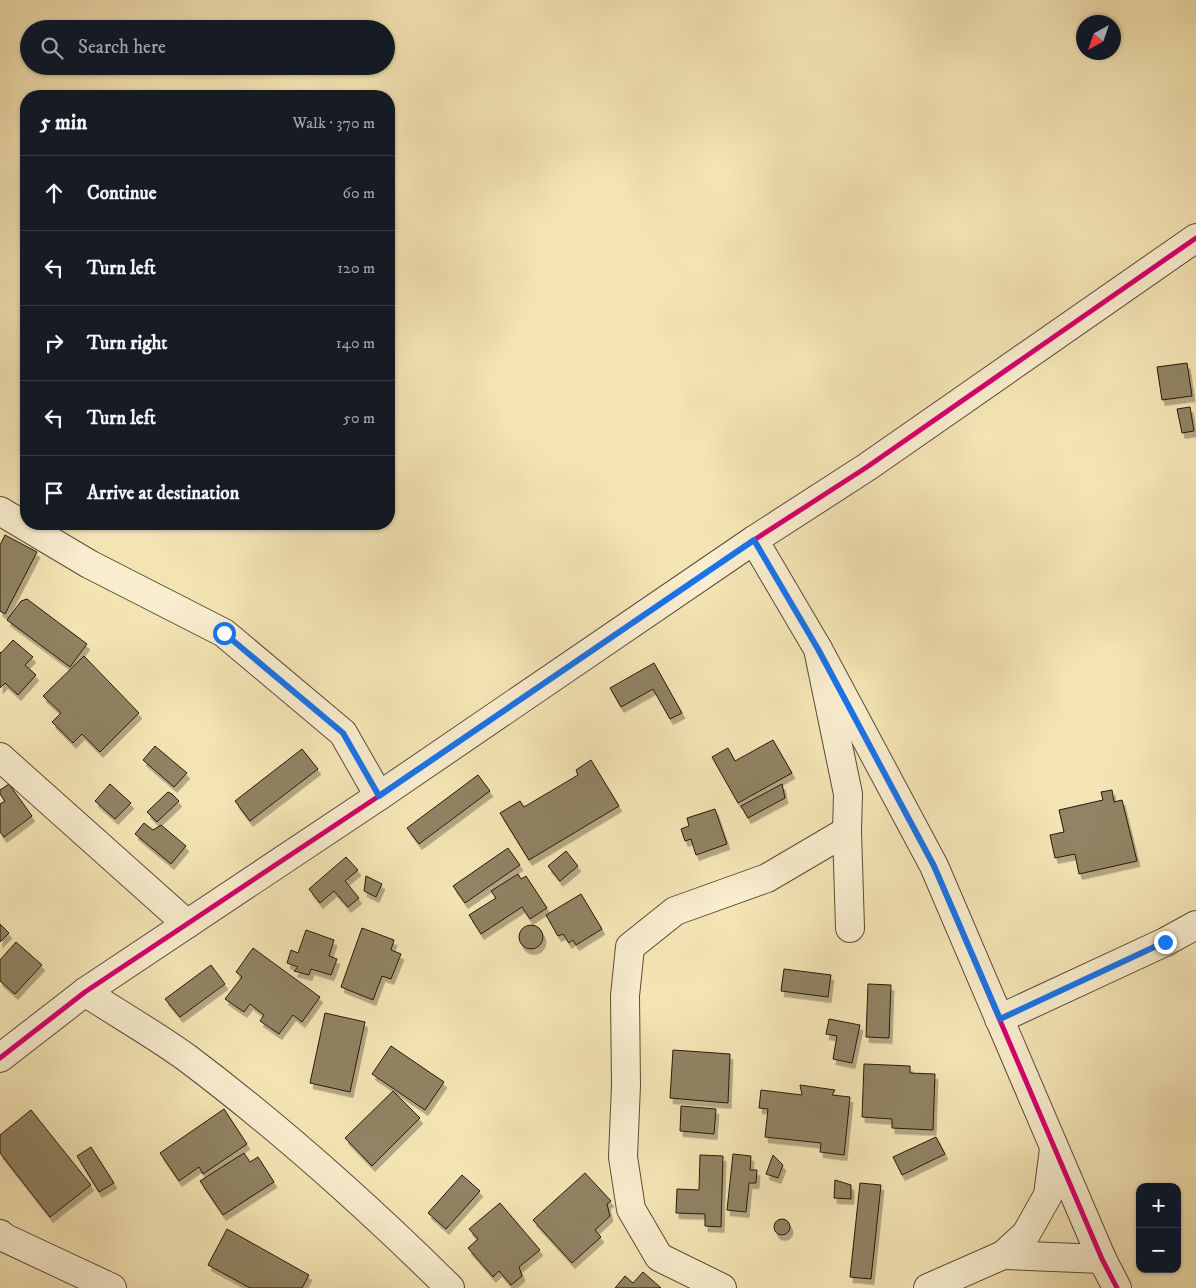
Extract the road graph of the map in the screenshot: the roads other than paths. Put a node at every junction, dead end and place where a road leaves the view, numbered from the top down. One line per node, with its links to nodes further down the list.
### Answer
1 (1196, 238): 5 (street)
2 (0, 510): 3 (street)
3 (20, 522)
4 (33, 530): 8 (street)
5 (754, 540): 6 (street); 8 (street)
6 (818, 649): 9 (street); 14 (street)
7 (0, 757): 10 (street)
8 (379, 796): 10 (street)
9 (847, 831): 12 (street); 22 (street)
10 (187, 924): 13 (street)
11 (1196, 925): 14 (street)
12 (850, 928)
13 (85, 992): 15 (street); 21 (street)
14 (1000, 1019): 16 (street)
15 (0, 1058)
16 (1054, 1147): 18 (street); 19 (street)
17 (0, 1234): 20 (street)
18 (1003, 1255): 19 (street); 23 (street)
19 (1102, 1259): 24 (street)
20 (112, 1288)
21 (450, 1288)
22 (722, 1288)
23 (928, 1288)
24 (1117, 1288)

